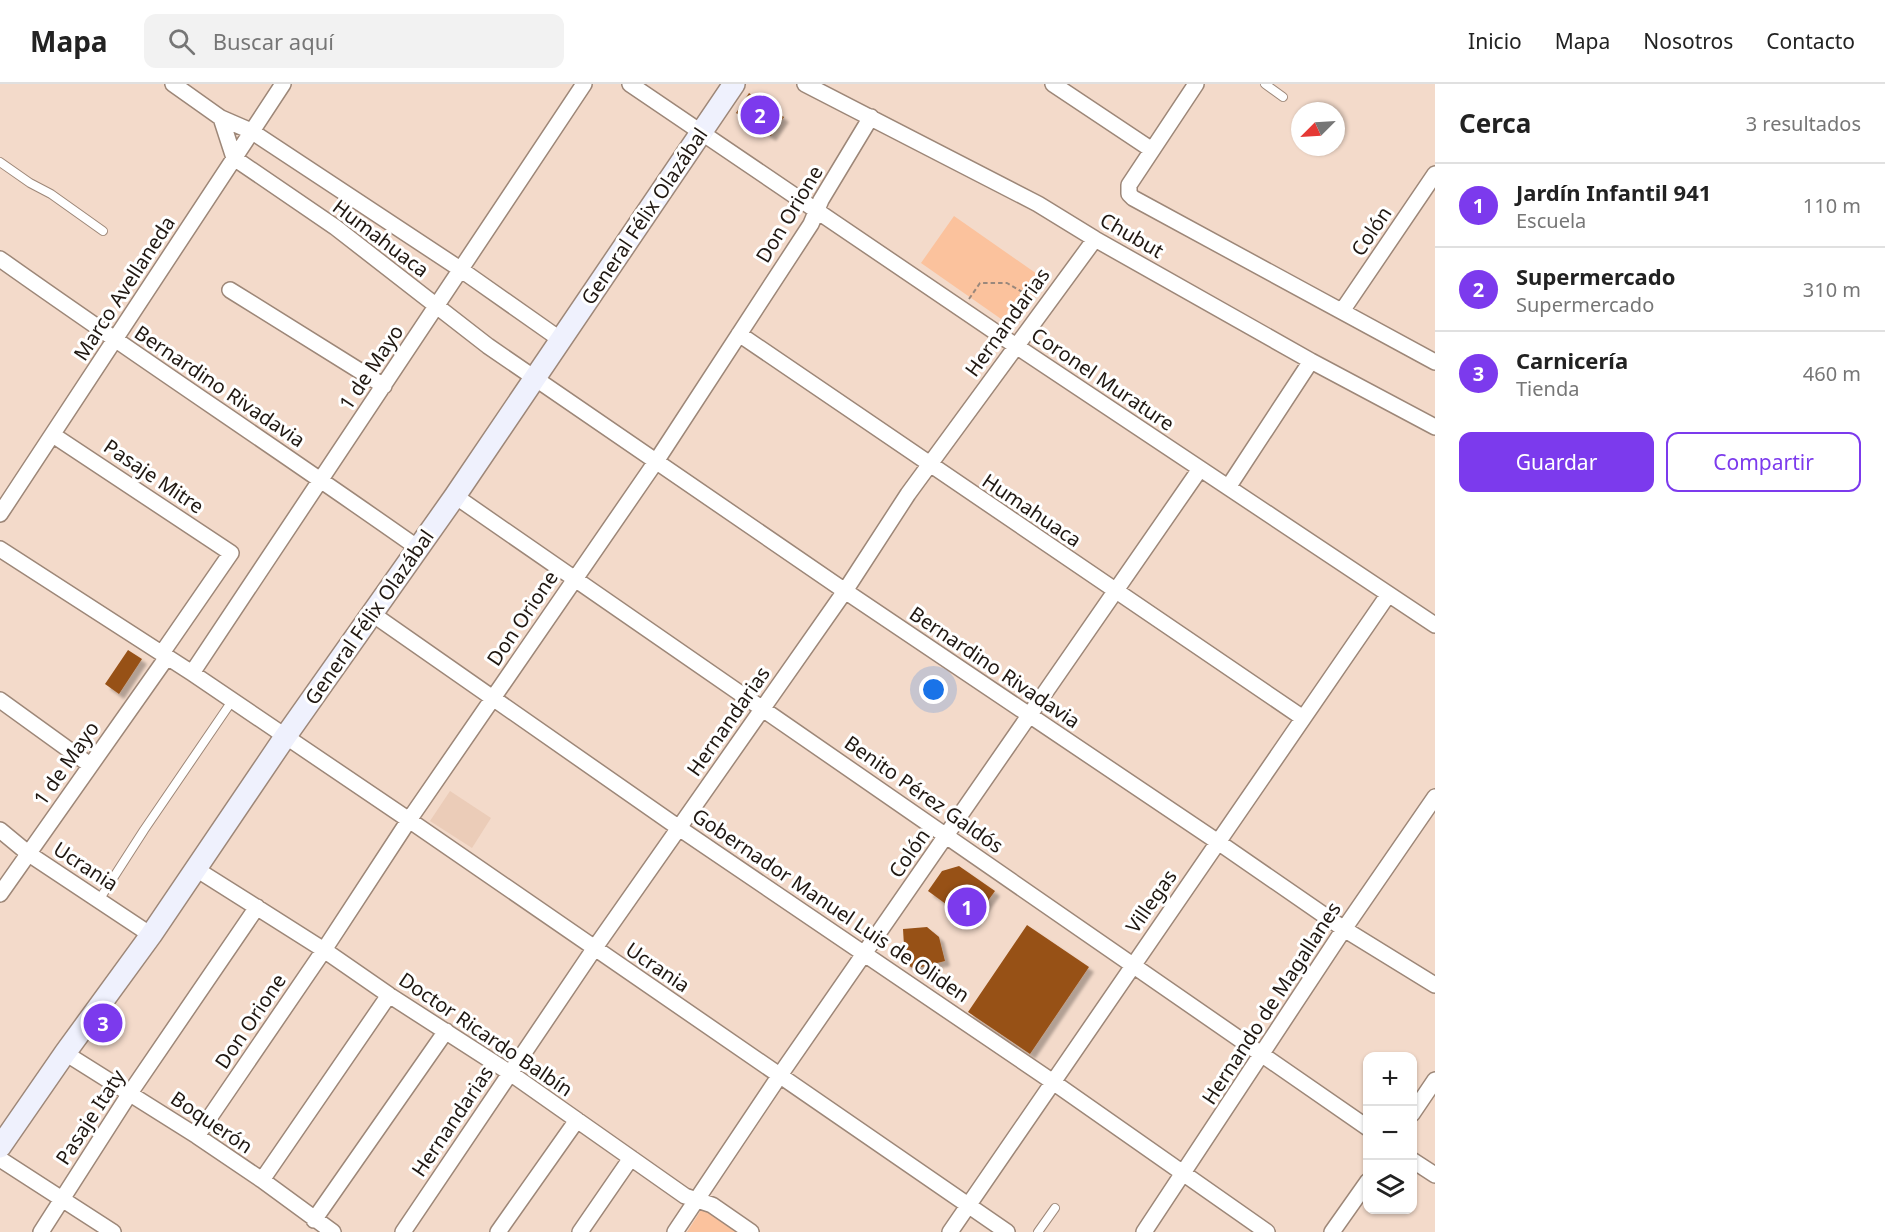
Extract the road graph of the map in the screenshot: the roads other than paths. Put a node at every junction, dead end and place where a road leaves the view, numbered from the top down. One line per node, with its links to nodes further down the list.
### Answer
1 (173, 84): 12 (street, Humahuaca)
2 (283, 84): 13 (street, Marco Avellaneda)
3 (584, 84): 23 (street, 1 de Mayo)
4 (630, 84): 14 (street, Coronel Murature)
5 (734, 84): 14 (street, General Félix Olazábal)
6 (805, 84): 11 (street, Chubut)
7 (1053, 84): 15 (street)
8 (1196, 84): 15 (street)
9 (1265, 84): 10 (lane)
10 (1283, 97)
11 (872, 117): 19 (street, Don Orione); 21 (street, Chubut)
12 (221, 118): 13 (street, Humahuaca); 16 (street)
13 (251, 131): 16 (street, Marco Avellaneda); 23 (street, Humahuaca)
14 (701, 132): 19 (street, Coronel Murature); 28 (street, General Félix Olazábal)
15 (1152, 150): 26 (street, Chubut)
16 (234, 158): 25 (street, Humahuaca); 29 (street, Marco Avellaneda)
17 (0, 162): 20 (lane)
18 (1435, 174): 26 (street, Colón)
19 (817, 210): 27 (street, Don Orione); 30 (street, Coronel Murature)
20 (104, 231)
21 (1095, 239): 30 (street, Hernandarias); 31 (street, Chubut)
22 (0, 259): 29 (street, Bernardino Rivadavia)
23 (460, 269): 25 (street, 1 de Mayo); 28 (street, Humahuaca)
24 (230, 290): 34 (street)
25 (437, 307): 33 (street, Humahuaca); 34 (street, 1 de Mayo)
26 (1342, 311): 32 (street, Chubut)
27 (739, 334): 37 (street, Don Orione); 38 (street, Humahuaca)
28 (561, 340): 33 (street, General Félix Olazábal)
29 (115, 341): 36 (street, Marco Avellaneda); 40 (street, Bernardino Rivadavia)
30 (1016, 346): 38 (street, Hernandarias); 39 (street, Coronel Murature)
31 (1311, 361): 35 (street, Chubut); 41 (street)
32 (1435, 362)
33 (536, 378): 37 (street, Bernardino Rivadavia); 42 (street, General Félix Olazábal)
34 (384, 386): 40 (street, 1 de Mayo)
35 (1435, 427)
36 (53, 435): 43 (street, Marco Avellaneda); 46 (street, Pasaje Mitre)
37 (657, 460): 47 (street, Don Orione); 48 (street, Bernardino Rivadavia)
38 (930, 465): 48 (street, Hernandarias); 49 (street, Humahuaca)
39 (1200, 469): 41 (street, Coronel Murature); 49 (street, Colón)
40 (321, 479): 44 (street, Bernardino Rivadavia); 54 (street, 1 de Mayo)
41 (1229, 486): 50 (street, Coronel Murature)
42 (455, 496): 44 (street, General Félix Olazábal); 47 (street, Benito Pérez Galdós)
43 (0, 514)
44 (418, 548): 51 (street, General Félix Olazábal)
45 (0, 549): 53 (street)
46 (231, 553): 53 (street, 1 de Mayo)
47 (576, 578): 55 (street, Don Orione); 58 (street, Benito Pérez Galdós)
48 (845, 591): 58 (street, Hernandarias); 59 (street, Bernardino Rivadavia)
49 (1115, 592): 59 (street, Colón); 60 (street, Humahuaca)
50 (1388, 595): 52 (street, Coronel Murature); 60 (street, Villegas)
51 (371, 613): 55 (street, Gobernador Manuel Luis de Oliden); 61 (street, General Félix Olazábal)
52 (1435, 625)
53 (164, 655): 54 (street); 62 (street, 1 de Mayo)
54 (192, 673): 57 (street)
55 (493, 698): 64 (street, Don Orione); 65 (street, Gobernador Manuel Luis de Oliden)
56 (0, 700): 62 (street)
57 (232, 701): 61 (street); 72 (lane)
58 (762, 708): 65 (street, Hernandarias); 67 (street, Benito Pérez Galdós)
59 (1029, 716): 67 (street, Colón); 68 (street, Bernardino Rivadavia)
60 (1303, 718): 68 (street, Villegas)
61 (285, 737): 64 (street, Ucrania); 70 (street, General Félix Olazábal)
62 (90, 765): 69 (street, 1 de Mayo)
63 (1434, 801): 74 (street, Hernando de Magallanes)
64 (409, 820): 76 (street, Ucrania); 77 (street, Don Orione)
65 (679, 828): 76 (street, Hernandarias); 78 (street, Gobernador Manuel Luis de Oliden)
66 (0, 830): 69 (street, Ucrania)
67 (947, 835): 78 (street, Colón); 79 (street, Benito Pérez Galdós)
68 (1218, 842): 74 (street, Bernardino Rivadavia); 79 (street, Villegas)
69 (29, 854): 71 (street, 1 de Mayo); 72 (street, Ucrania)
70 (196, 869): 73 (street, Doctor Ricardo Balbín); 75 (street, General Félix Olazábal)
71 (0, 894)
72 (99, 900): 75 (street, Ucrania)
73 (257, 907): 77 (street, Doctor Ricardo Balbín); 89 (street, Pasaje Itaty)
74 (1344, 929): 80 (street, Bernardino Rivadavia); 84 (street, Hernando de Magallanes)
75 (151, 935): 83 (street, General Félix Olazábal)
76 (594, 949): 85 (street, Hernandarias); 86 (street, Ucrania)
77 (324, 950): 81 (street, Doctor Ricardo Balbín); 93 (street, Don Orione)
78 (865, 954): 86 (street, Colón); 88 (street, Gobernador Manuel Luis de Oliden)
79 (1133, 964): 84 (street, Benito Pérez Galdós); 88 (street, Villegas)
80 (1435, 985)
81 (390, 995): 82 (street, Doctor Ricardo Balbín); 100 (street)
82 (446, 1031): 85 (street, Doctor Ricardo Balbín); 106 (street)
83 (65, 1053): 89 (street, Boquerón); 94 (street, General Félix Olazábal)
84 (1262, 1054): 92 (street, Benito Pérez Galdós); 98 (street, Hernando de Magallanes)
85 (510, 1073): 91 (street, Doctor Ricardo Balbín); 110 (street, Hernandarias)
86 (780, 1075): 103 (street, Colón); 104 (street, Ucrania)
87 (1435, 1080): 90 (street)
88 (1053, 1082): 98 (street, Gobernador Manuel Luis de Oliden); 104 (street, Villegas)
89 (130, 1093): 93 (street, Boquerón); 102 (street, Pasaje Itaty)
90 (1417, 1108)
91 (577, 1120): 95 (street, Doctor Ricardo Balbín); 111 (street)
92 (1363, 1125)
93 (197, 1136): 100 (street, Boquerón)
94 (0, 1147)
95 (631, 1158): 103 (street, Doctor Ricardo Balbín); 112 (street)
96 (0, 1159): 102 (street)
97 (1417, 1163): 99 (street)
98 (1183, 1174): 118 (street, Hernando de Magallanes); 119 (street, Gobernador Manuel Luis de Oliden)
99 (1435, 1175)
100 (262, 1180): 106 (street, Boquerón)
101 (1363, 1188): 120 (street)
102 (63, 1198): 107 (street, Pasaje Itaty); 108 (street)
103 (698, 1199): 113 (street, Colón); 114 (street, Doctor Ricardo Balbín)
104 (969, 1206): 115 (street, Villegas); 116 (street, Ucrania)
105 (1055, 1208): 117 (lane)
106 (314, 1220): 109 (street, Boquerón)
107 (41, 1232)
108 (113, 1232)
109 (333, 1232)
110 (403, 1232)
111 (498, 1232)
112 (580, 1232)
113 (675, 1232)
114 (751, 1232)
115 (950, 1232)
116 (1007, 1232)
117 (1038, 1232)
118 (1144, 1232)
119 (1267, 1232)
120 (1332, 1232)

